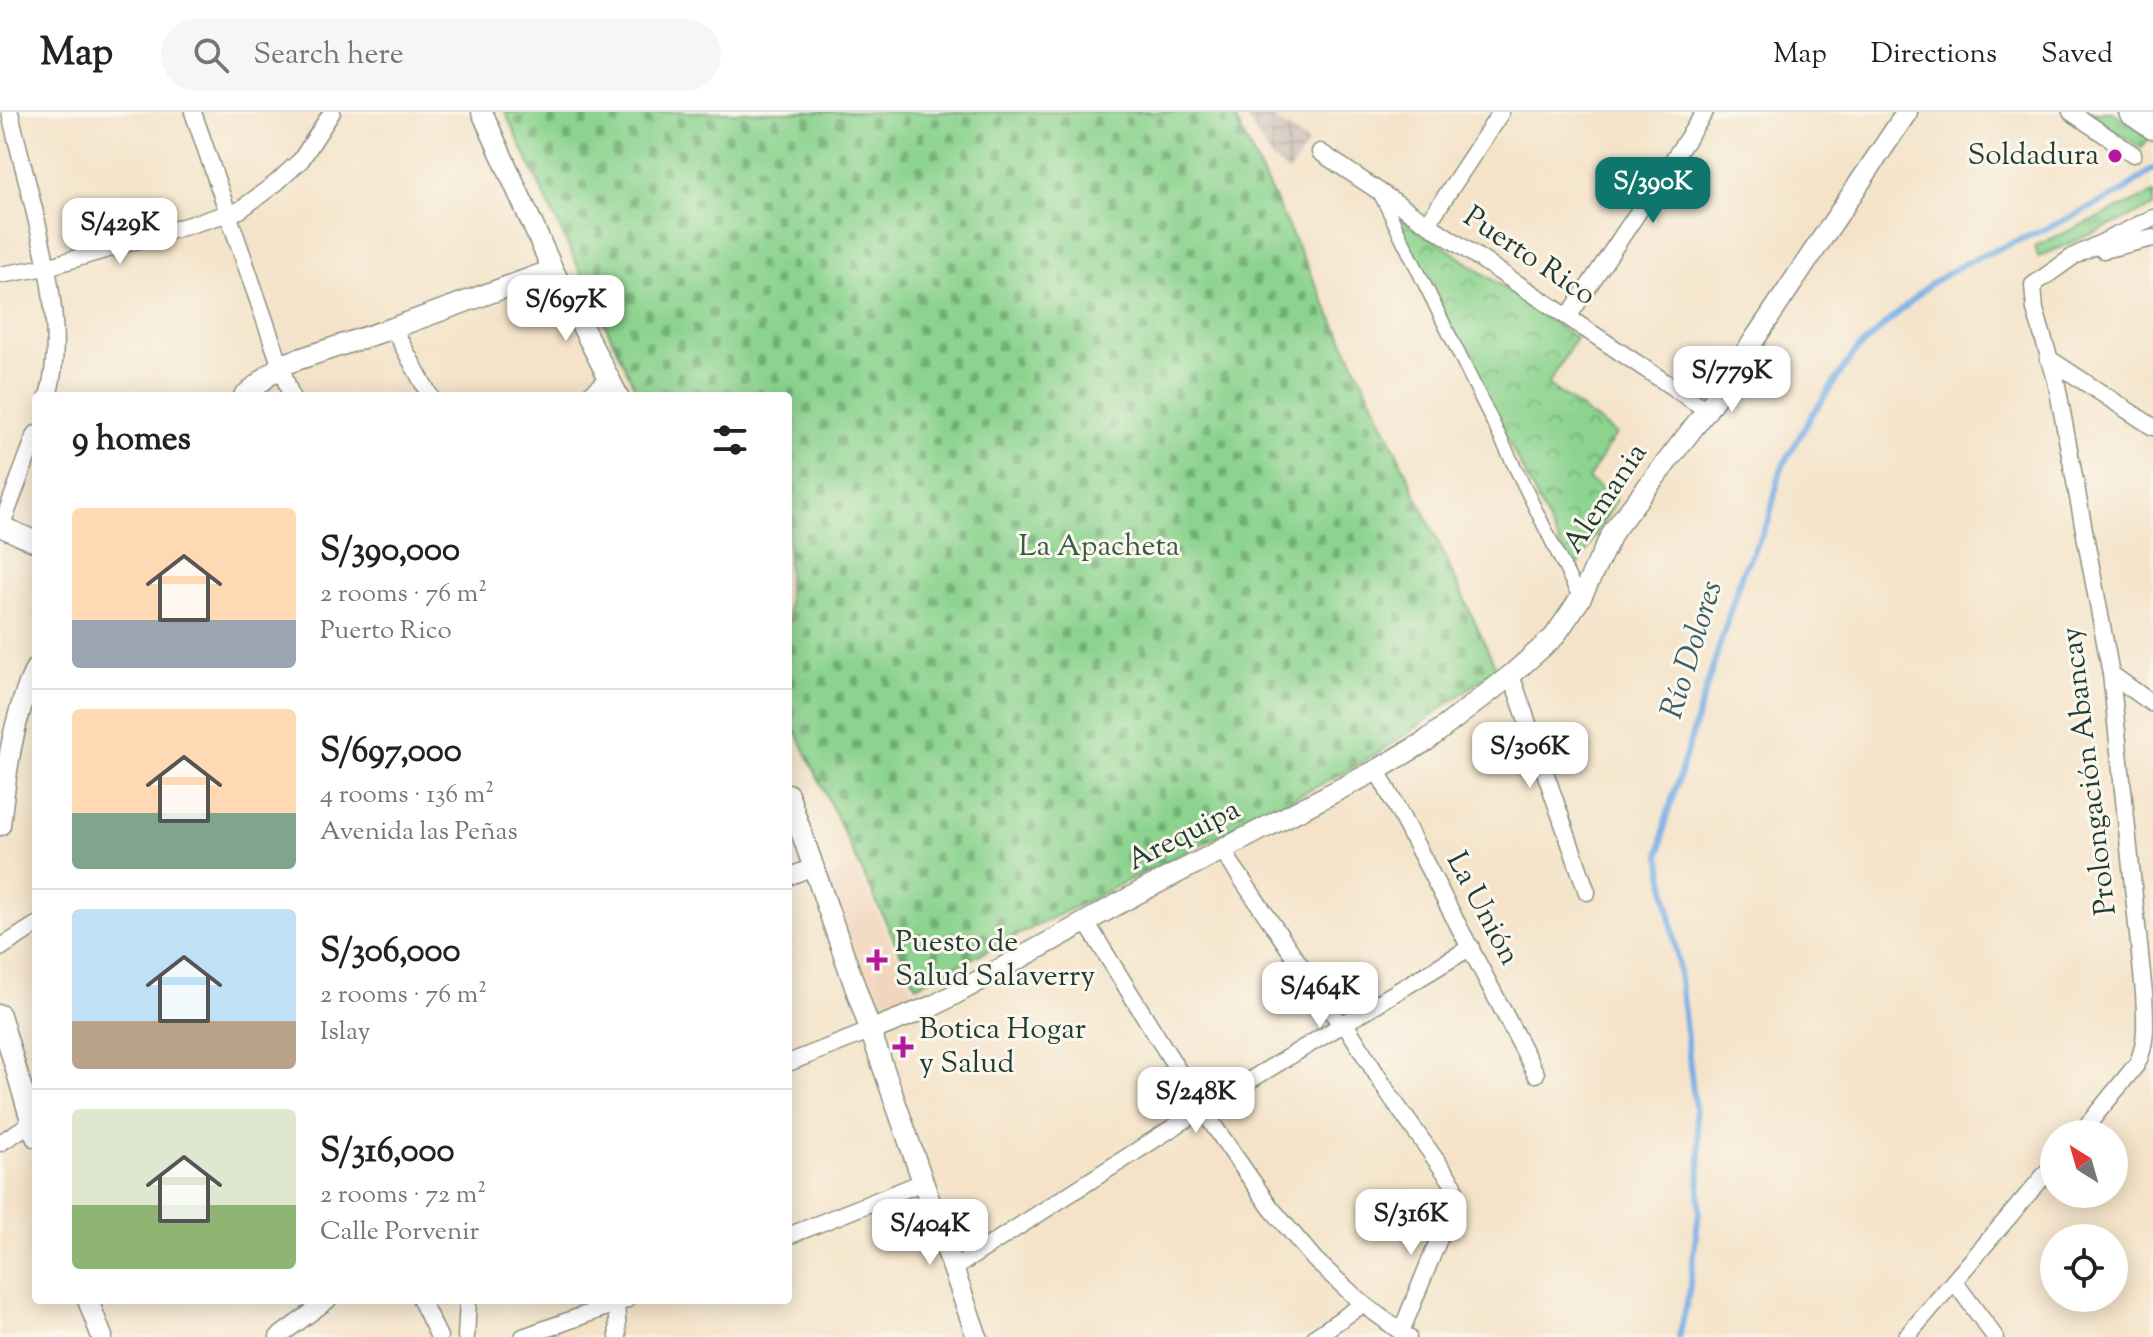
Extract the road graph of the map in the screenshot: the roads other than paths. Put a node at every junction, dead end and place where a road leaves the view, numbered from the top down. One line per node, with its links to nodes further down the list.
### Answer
1 (10, 112): 19 (street)
2 (193, 112): 14 (street)
3 (332, 112): 14 (street)
4 (482, 112): 20 (street)
5 (1501, 112): 16 (street)
6 (1705, 112): 22 (street)
7 (1907, 112): 31 (street, Alemania)
8 (2071, 112): 12 (street)
9 (2131, 112): 10 (main road)
10 (2153, 127)
11 (1320, 152): 13 (street, Puerto Rico)
12 (2133, 154)
13 (1379, 192): 16 (street, Puerto Rico); 36 (street)
14 (229, 213): 19 (street); 25 (street)
15 (2153, 218): 18 (street, Prolongación Abancay)
16 (1428, 223): 22 (street, Puerto Rico)
17 (2153, 238): 18 (street)
18 (2074, 256): 24 (street, Prolongación Abancay)
19 (47, 267): 21 (street); 27 (street)
20 (553, 270): 23 (street); 26 (street)
21 (0, 275)
22 (1568, 317): 31 (street, Puerto Rico)
23 (393, 328): 25 (street); 30 (street)
24 (2048, 358): 32 (street); 37 (street, Prolongación Abancay)
25 (281, 365): 28 (street); 29 (street)
26 (614, 387)
27 (49, 392)
28 (249, 392)
29 (290, 392)
30 (428, 392)
31 (1707, 410): 36 (street, Alemania)
32 (2153, 427)
33 (32, 444): 34 (street)
34 (0, 526): 35 (street)
35 (32, 540)
36 (1580, 599): 38 (street, Alemania)
37 (2111, 674): 40 (street); 52 (street, Prolongación Abancay)
38 (1511, 675): 41 (street, Arequipa); 47 (street)
39 (32, 677): 43 (street)
40 (2153, 704)
41 (1377, 770): 44 (street, Arequipa); 50 (street, La Unión)
42 (792, 806): 45 (street)
43 (0, 825)
44 (1222, 850): 48 (street, Arequipa); 54 (street)
45 (813, 867): 46 (street); 55 (street)
46 (792, 875)
47 (1587, 892)
48 (1086, 922): 55 (street, Arequipa); 58 (street)
49 (32, 928): 51 (street)
50 (1471, 947): 54 (street); 57 (street, La Unión)
51 (0, 948)
52 (2148, 992): 60 (street, Prolongación Abancay)
53 (0, 1015): 59 (street)
54 (1346, 1025): 58 (street); 75 (street)
55 (872, 1030): 56 (street); 64 (street)
56 (792, 1061)
57 (1536, 1074)
58 (1202, 1109): 66 (street); 74 (street)
59 (32, 1120)
60 (2091, 1120)
61 (32, 1128): 62 (street)
62 (0, 1143)
63 (2040, 1180): 67 (street)
64 (923, 1182): 65 (street); 66 (street)
65 (792, 1234)
66 (954, 1268): 82 (street)
67 (1954, 1281): 84 (street); 85 (street)
68 (90, 1304): 76 (street)
69 (323, 1304): 77 (street)
70 (423, 1304): 78 (street)
71 (468, 1304): 79 (street)
72 (612, 1304): 80 (street)
73 (620, 1304): 81 (street)
74 (1363, 1304): 75 (street); 83 (street)
75 (1405, 1335)
76 (102, 1337)
77 (278, 1337)
78 (439, 1337)
79 (466, 1337)
80 (523, 1337)
81 (618, 1337)
82 (977, 1337)
83 (1315, 1337)
84 (1906, 1337)
85 (1995, 1337)

